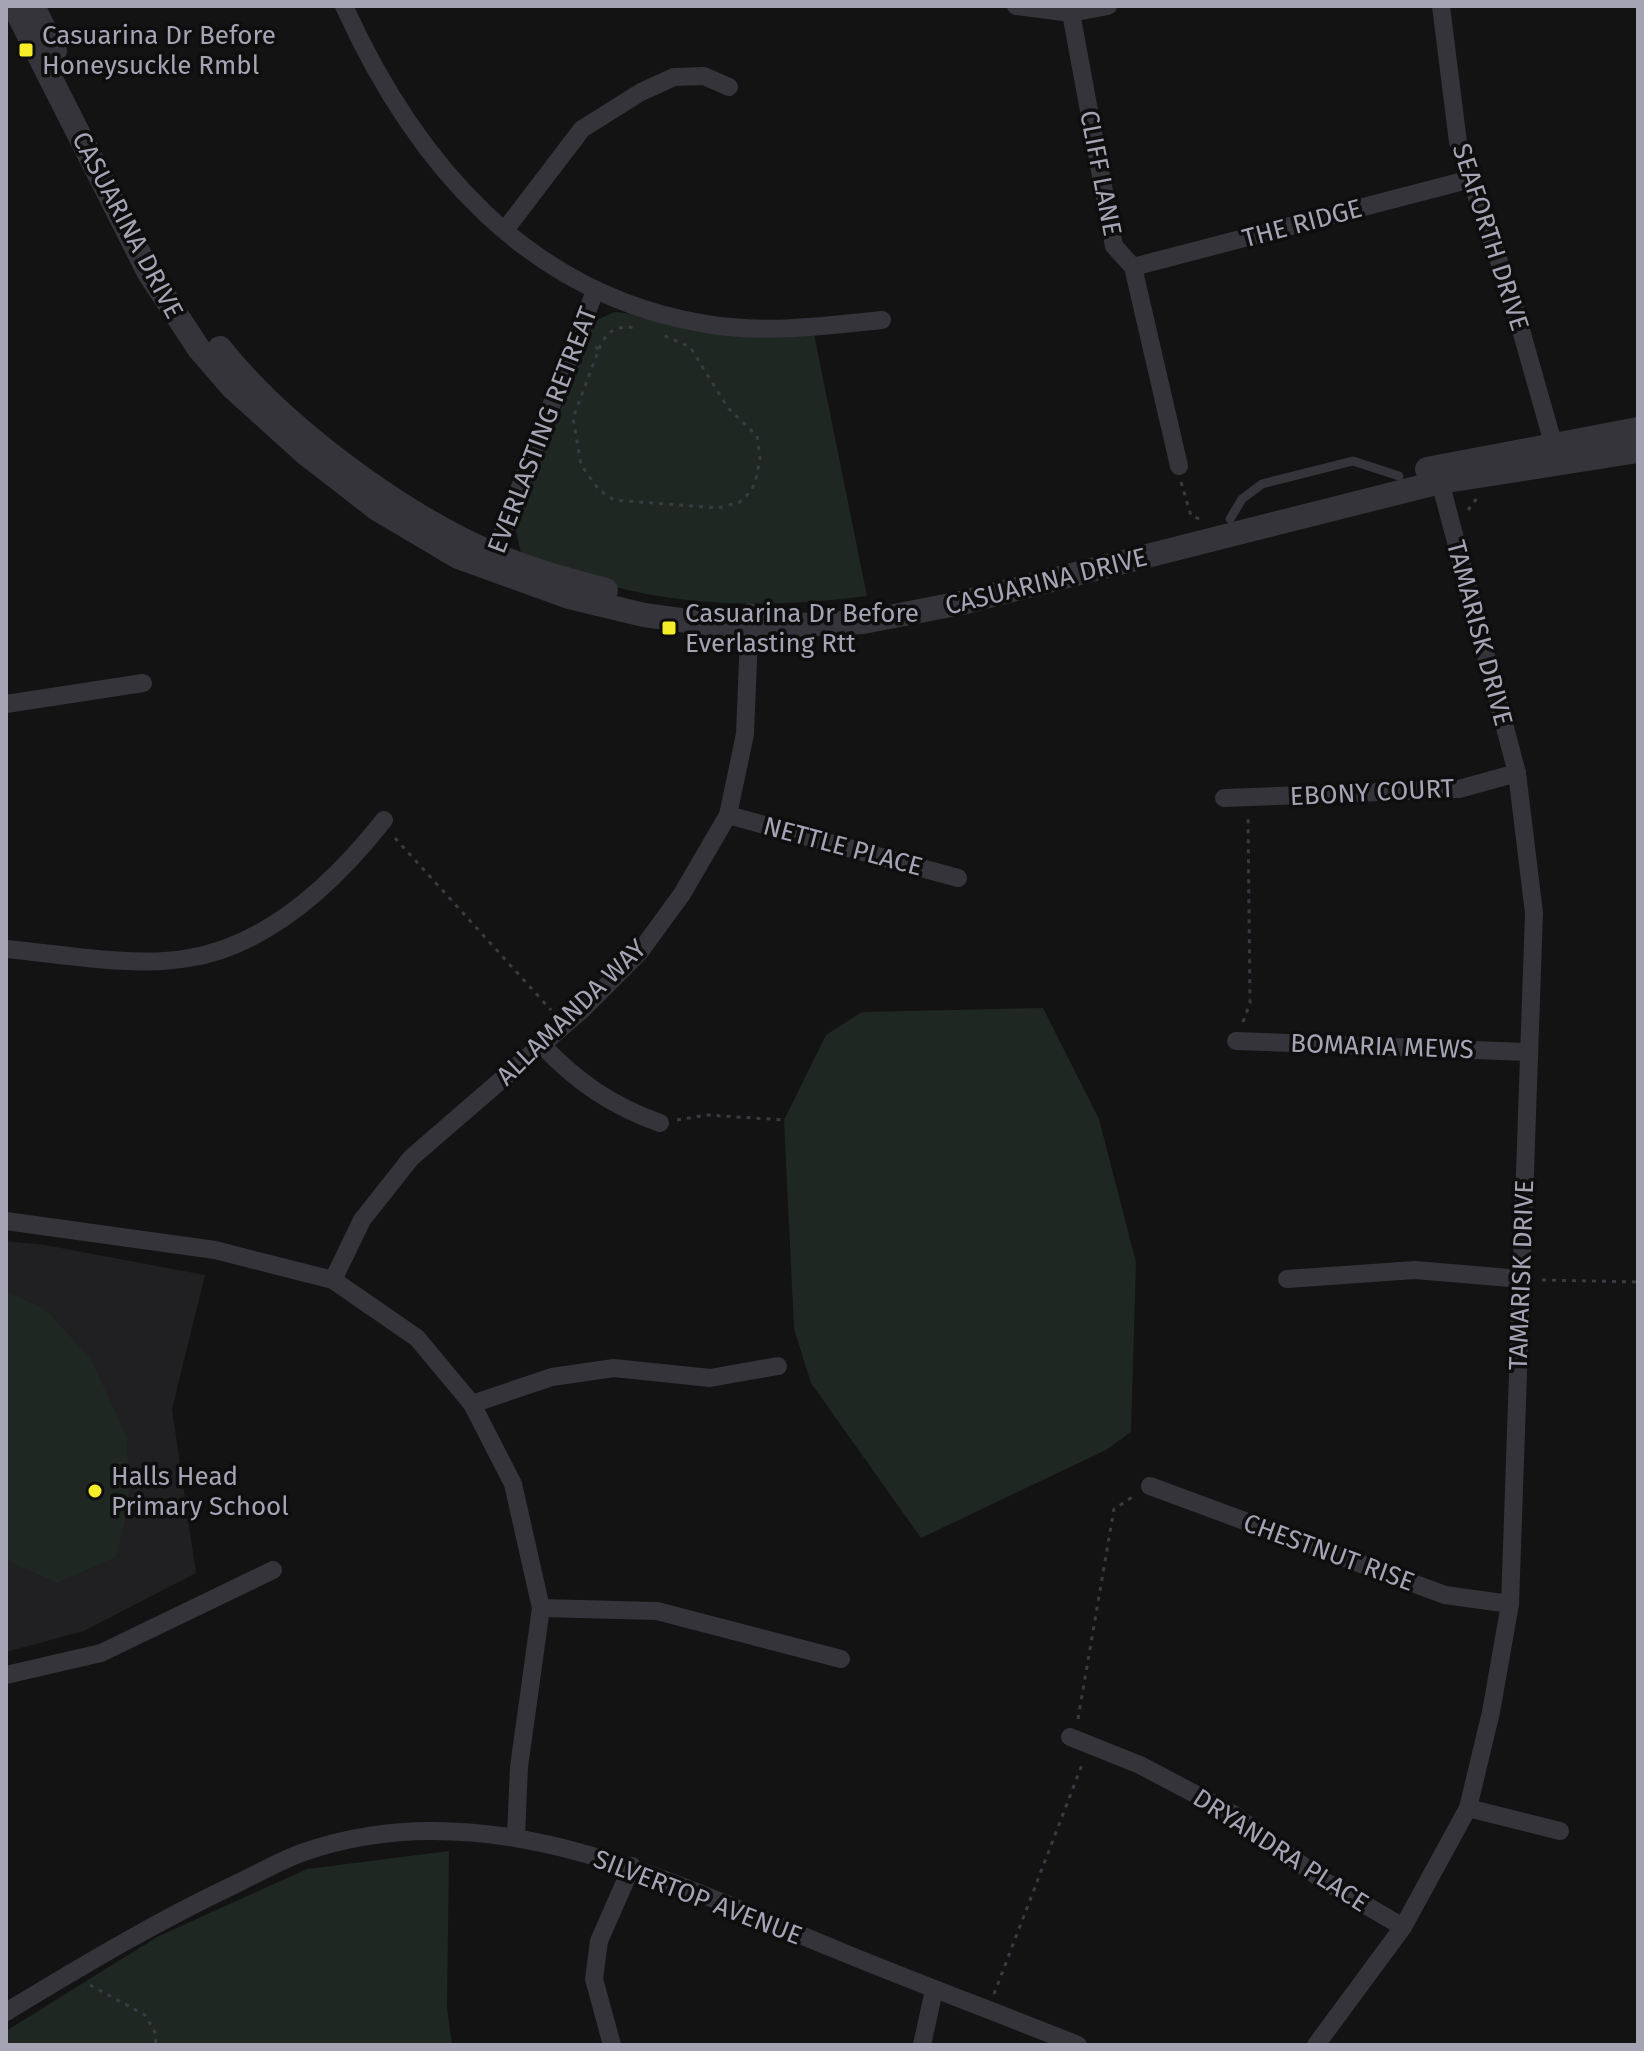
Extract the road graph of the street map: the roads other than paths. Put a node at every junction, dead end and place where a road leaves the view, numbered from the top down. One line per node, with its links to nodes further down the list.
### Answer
1 (14, 6): 19 (street, CASUARINA DRIVE)
2 (33, 6): 19 (street, CASUARINA DRIVE)
3 (344, 6): 10 (street, EVERLASTING RETREAT)
4 (1016, 6): 7 (street)
5 (1108, 6): 7 (street)
6 (1441, 6): 9 (street, SEAFORTH DRIVE)
7 (1071, 13): 11 (street, CLIFF LANE)
8 (729, 87): 10 (street)
9 (1471, 179): 11 (street, THE RIDGE); 16 (street, SEAFORTH DRIVE)
10 (505, 230): 12 (street, EVERLASTING RETREAT)
11 (1133, 267): 17 (street, CLIFF LANE)
12 (595, 291): 13 (street, EVERLASTING RETREAT); 19 (street, EVERLASTING RETREAT)
13 (882, 320)
14 (1638, 429): 16 (street, CASUARINA DRIVE)
15 (1638, 451): 16 (street, CASUARINA DRIVE)
16 (1556, 454): 18 (street, CASUARINA DRIVE)
17 (1179, 466)
18 (1438, 475): 20 (street, CASUARINA DRIVE); 20 (street, CASUARINA DRIVE); 23 (street, TAMARISK DRIVE)
19 (492, 562): 20 (street, CASUARINA DRIVE)
20 (749, 620): 25 (street, ALLAMANDA WAY)
21 (143, 683): 22 (street)
22 (6, 704)
23 (1517, 773): 24 (street, EBONY COURT); 31 (street, TAMARISK DRIVE)
24 (1224, 798)
25 (728, 815): 27 (street, NETTLE PLACE); 30 (street, ALLAMANDA WAY)
26 (384, 820): 28 (street)
27 (958, 878)
28 (6, 949)
29 (1236, 1041): 31 (street, BOMARIA MEWS)
30 (542, 1045): 32 (street); 36 (street, ALLAMANDA WAY)
31 (1527, 1052): 35 (street, TAMARISK DRIVE)
32 (660, 1123)
33 (6, 1221): 36 (street)
34 (1287, 1279): 35 (street)
35 (1522, 1279): 41 (street, TAMARISK DRIVE)
36 (333, 1280): 38 (street)
37 (778, 1366): 38 (street)
38 (472, 1404): 42 (street)
39 (1150, 1486): 41 (street, CHESTNUT RISE)
40 (273, 1570): 44 (street)
41 (1510, 1604): 46 (street, TAMARISK DRIVE)
42 (541, 1608): 43 (street); 48 (street)
43 (841, 1659)
44 (6, 1675)
45 (1070, 1737): 50 (street, DRYANDRA PLACE)
46 (1468, 1808): 47 (street); 50 (street, TAMARISK DRIVE)
47 (1560, 1831)
48 (516, 1836): 49 (street, SILVERTOP AVENUE); 52 (street, SILVERTOP AVENUE)
49 (632, 1866): 51 (street, SILVERTOP AVENUE); 53 (street)
50 (1403, 1927): 56 (street, TAMARISK DRIVE)
51 (934, 1990): 54 (street); 55 (street, SILVERTOP AVENUE)
52 (6, 2012)
53 (612, 2045)
54 (922, 2045)
55 (1078, 2045)
56 (1316, 2045)

